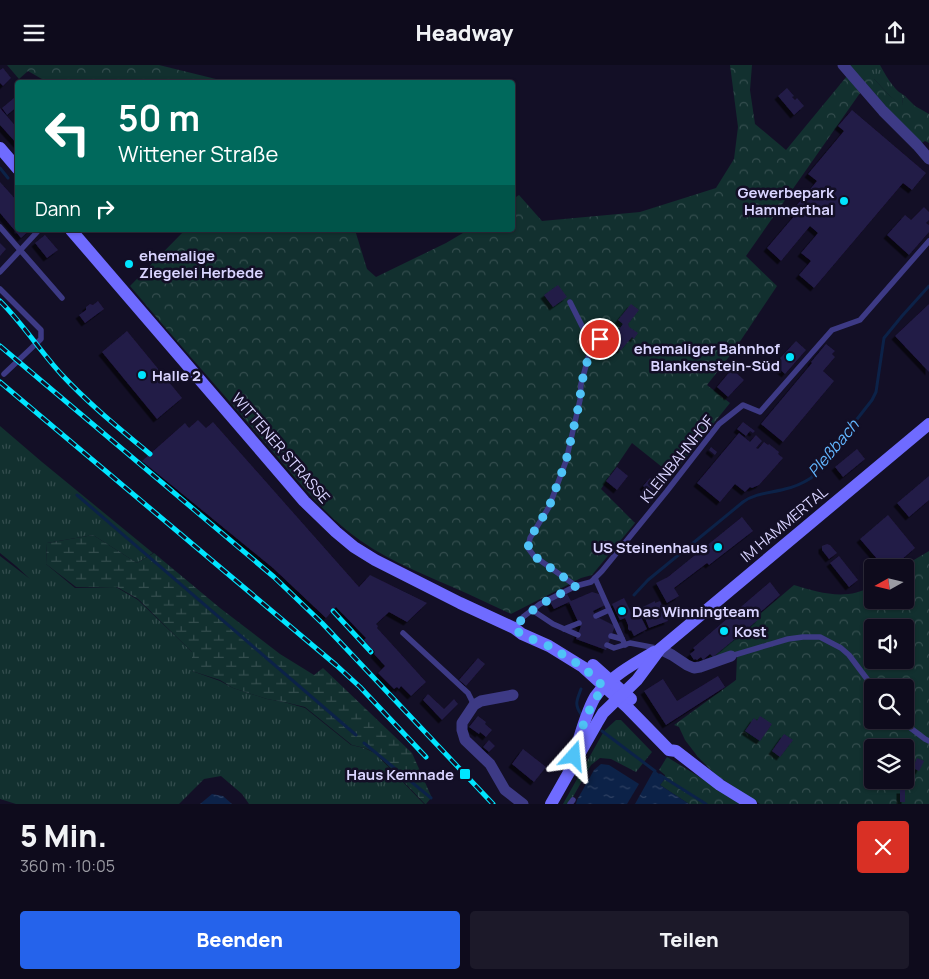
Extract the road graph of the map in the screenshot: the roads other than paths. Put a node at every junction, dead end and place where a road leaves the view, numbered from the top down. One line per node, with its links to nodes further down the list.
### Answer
1 (843, 65): 3 (street)
2 (0, 148): 4 (main road)
3 (929, 159)
4 (15, 166)
5 (0, 227): 9 (lane)
6 (38, 232): 9 (lane)
7 (73, 232): 24 (main road, WITTENER STRASSE)
8 (929, 241): 18 (lane, KLEINBAHNHOF)
9 (19, 251): 10 (lane); 12 (lane)
10 (0, 271)
11 (0, 289): 16 (lane)
12 (62, 298)
13 (570, 302): 15 (lane)
14 (610, 327): 15 (lane)
15 (590, 351): 19 (lane)
16 (4, 374)
17 (929, 424): 31 (main road, IM HAMMERTAL)
18 (595, 578): 19 (lane, KLEINBAHNHOF); 21 (lane)
19 (576, 586): 20 (lane, KLEINBAHNHOF)
20 (532, 610): 24 (lane, KLEINBAHNHOF); 25 (lane)
21 (609, 610): 22 (lane); 29 (lane)
22 (596, 616)
23 (578, 625): 25 (lane)
24 (514, 628): 34 (main road, WITTENER STRASSE)
25 (564, 629): 27 (lane)
26 (403, 633): 37 (lane)
27 (578, 635)
28 (611, 636): 29 (lane)
29 (626, 642): 30 (lane); 31 (lane)
30 (607, 645)
31 (660, 649): 32 (street); 34 (main road, IM HAMMERTAL); 36 (main road, IM HAMMERTAL)
32 (731, 656): 33 (lane)
33 (867, 679)
34 (607, 683): 36 (main road, WITTENER STRASSE); 40 (main road)
35 (513, 695): 37 (street)
36 (621, 696): 40 (main road, IM HAMMERTAL); 43 (main road, WITTENER STRASSE)
37 (474, 705): 41 (street)
38 (912, 729): 39 (lane)
39 (929, 741)
40 (569, 770): 42 (main road)
41 (523, 804)
42 (552, 804)
43 (751, 804)

